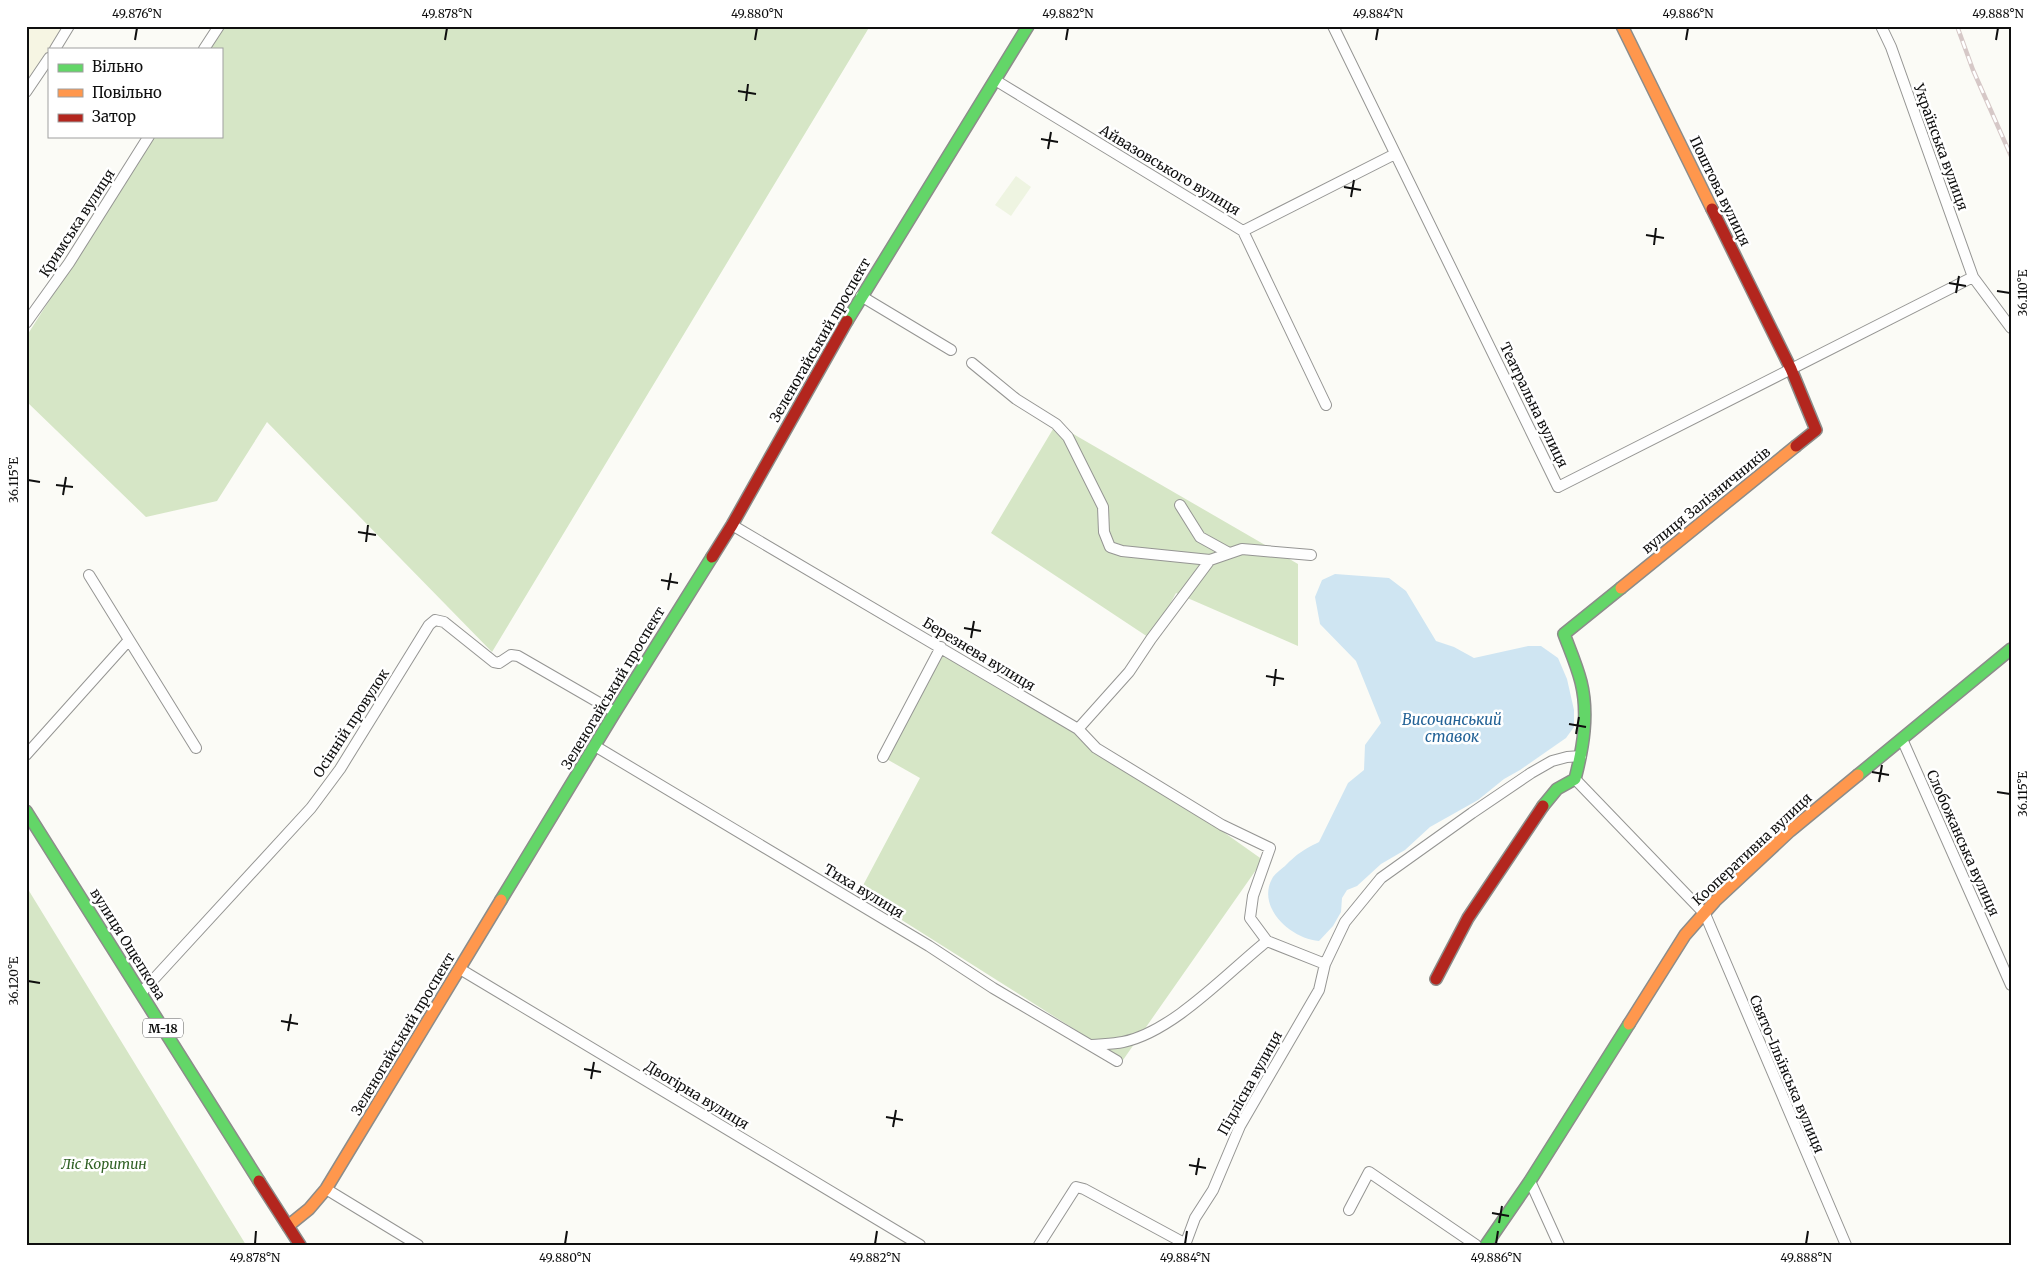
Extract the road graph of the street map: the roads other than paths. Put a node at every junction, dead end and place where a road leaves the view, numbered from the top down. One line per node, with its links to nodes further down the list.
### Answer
1 (69, 26): 7 (street)
2 (219, 26): 8 (street)
3 (1028, 26): 10 (main road, Зеленогайський проспект)
4 (1333, 26): 13 (street, Театральна вулиця)
5 (1622, 26): 21 (main road, Поштова вулиця)
6 (1881, 26): 15 (street, Українська вулиця)
7 (55, 48)
8 (205, 48)
9 (48, 59): 11 (street)
10 (995, 80): 14 (street, Айвазовського вулиця); 16 (main road, Зеленогайський проспект)
11 (26, 92)
12 (148, 138): 17 (street, Кримська вулиця)
13 (1395, 154): 14 (street); 21 (street, Театральна вулиця)
14 (1243, 231): 22 (street, Айвазовського вулиця)
15 (1973, 277): 18 (street, Українська вулиця); 21 (street, Театральна вулиця)
16 (861, 296): 19 (street); 24 (main road, Зеленогайський проспект)
17 (26, 323)
18 (2011, 328)
19 (951, 350)
20 (972, 363): 27 (street)
21 (1792, 369): 38 (main road, вулиця Залізничників)
22 (1326, 405)
23 (1180, 505): 25 (street)
24 (732, 525): 30 (street, Березнева вулиця); 32 (main road, Зеленогайський проспект)
25 (1229, 553): 26 (street); 27 (street)
26 (1311, 555)
27 (1210, 560): 33 (street)
28 (89, 575): 29 (street)
29 (129, 640): 36 (street); 37 (street)
30 (941, 647): 33 (street, Березнева вулиця); 39 (street)
31 (2011, 649): 34 (main road, Кооперативна вулиця)
32 (615, 712): 35 (main road, Зеленогайський проспект); 48 (street, Осінній провулок)
33 (1078, 729): 43 (street, Березнева вулиця)
34 (1902, 738): 42 (main road, Кооперативна вулиця); 47 (street, Слобожанська вулиця)
35 (595, 746): 45 (main road, Зеленогайський проспект); 49 (street, Тиха вулиця)
36 (196, 748)
37 (26, 755)
38 (1581, 756): 40 (main road); 44 (street, Підлісна вулиця)
39 (882, 757)
40 (1574, 779): 42 (street); 46 (main road)
41 (26, 811): 48 (main road, вулиця Ощепкова / М-18)
42 (1705, 914): 51 (main road, Кооперативна вулиця); 63 (street, Свято-Ільїнська вулиця)
43 (1267, 941): 44 (street); 49 (street)
44 (1325, 964): 55 (street, Підлісна вулиця)
45 (460, 969): 52 (main road, Зеленогайський проспект); 58 (street, Двогірна вулиця)
46 (1436, 979)
47 (2011, 985)
48 (141, 993): 54 (main road, вулиця Ощепкова / М-18)
49 (1092, 1045): 50 (street, Тиха вулиця)
50 (1117, 1061)
51 (1530, 1181): 61 (main road, Кооперативна вулиця); 62 (street)
52 (326, 1189): 54 (main road, Зеленогайський проспект); 57 (street)
53 (1349, 1210): 60 (street)
54 (288, 1226): 56 (main road, вулиця Ощепкова / М-18)
55 (1185, 1244): 59 (street)
56 (300, 1245)
57 (418, 1245)
58 (920, 1245)
59 (1039, 1245)
60 (1476, 1245)
61 (1486, 1245)
62 (1559, 1245)
63 (1846, 1245)

